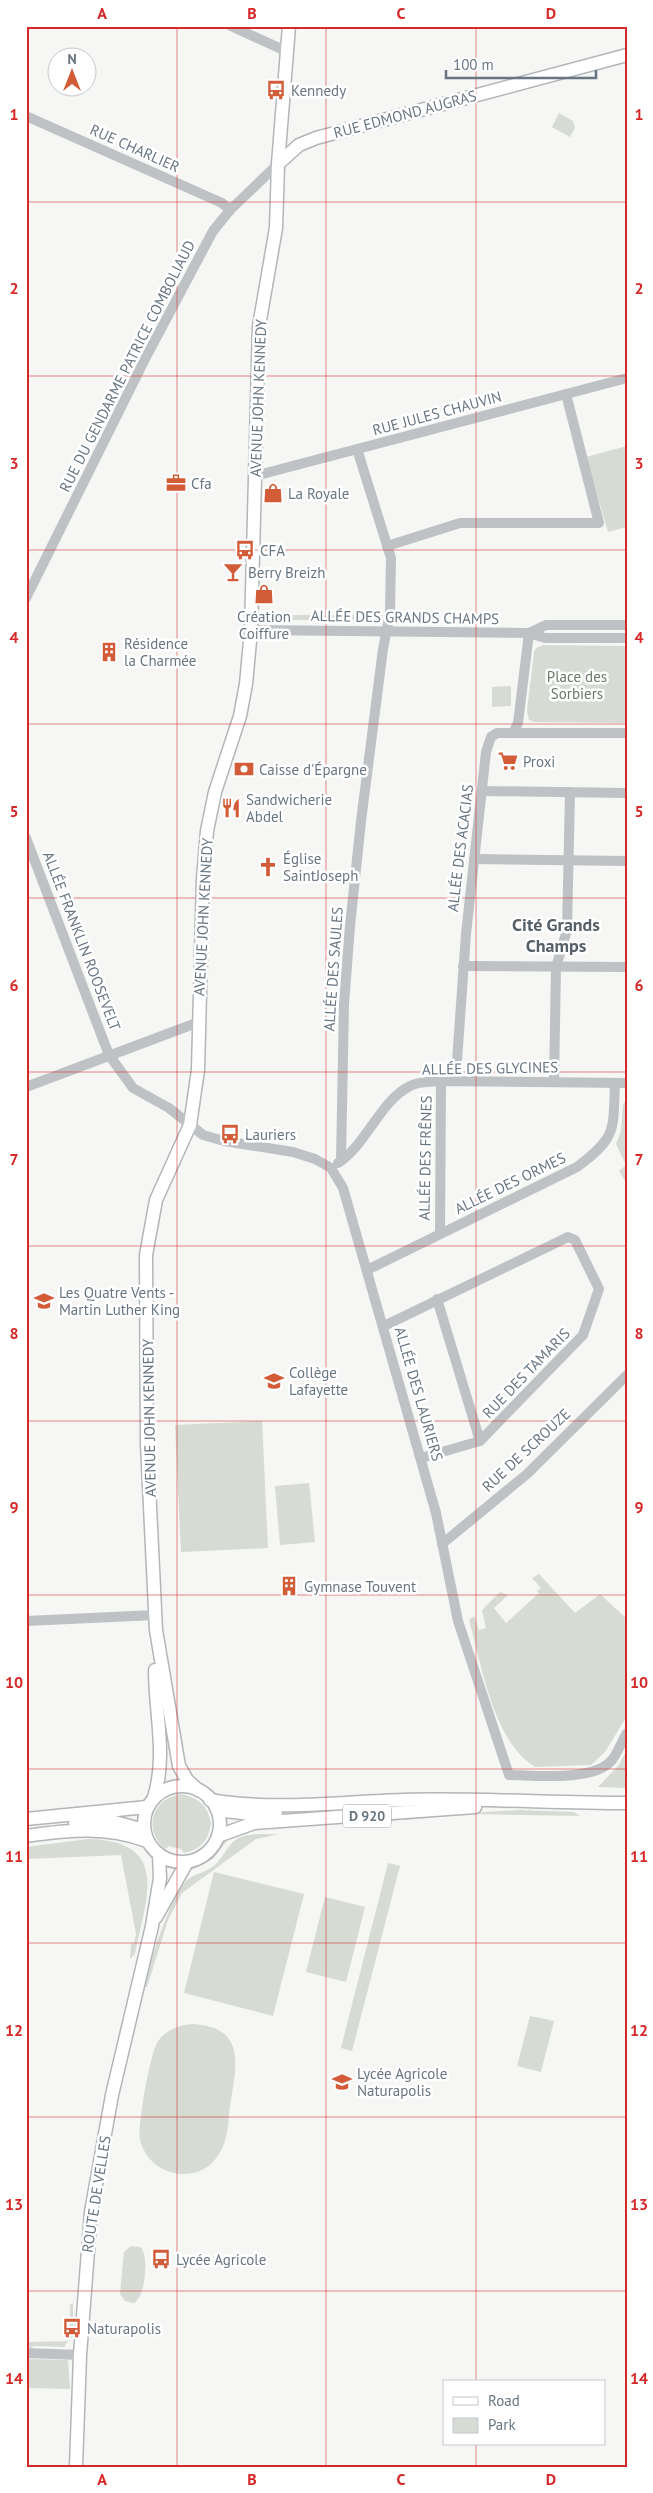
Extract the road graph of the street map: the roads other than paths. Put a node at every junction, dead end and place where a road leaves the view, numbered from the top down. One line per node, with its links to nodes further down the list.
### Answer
1 (231, 26): 3 (street)
2 (289, 26): 3 (main road, AVENUE JOHN KENNEDY)
3 (288, 52): 5 (main road, AVENUE JOHN KENNEDY)
4 (627, 55): 7 (main road, RUE EDMOND AUGRAS)
5 (283, 112): 7 (main road, AVENUE JOHN KENNEDY); 8 (main road, AVENUE JOHN KENNEDY)
6 (26, 116): 9 (street, RUE CHARLIER)
7 (316, 138): 8 (main road, RUE EDMOND AUGRAS)
8 (278, 164): 9 (street, RUE DU GENDARME PATRICE COMBOLIAUD); 13 (main road, AVENUE JOHN KENNEDY)
9 (230, 210): 15 (street, RUE DU GENDARME PATRICE COMBOLIAUD)
10 (627, 378): 11 (street, RUE JULES CHAUVIN)
11 (566, 394): 12 (street, RUE JULES CHAUVIN); 14 (street)
12 (357, 449): 13 (street, RUE JULES CHAUVIN); 14 (street, ALLÉE DES SAULES)
13 (255, 476): 17 (main road, AVENUE JOHN KENNEDY)
14 (387, 546): 18 (street, ALLÉE DES SAULES)
15 (26, 598)
16 (627, 626): 19 (street, ALLÉE DES GRANDS CHAMPS)
17 (251, 630): 18 (street, ALLÉE DES GRANDS CHAMPS); 33 (main road, AVENUE JOHN KENNEDY)
18 (388, 632): 19 (street, ALLÉE DES GRANDS CHAMPS); 41 (street, ALLÉE DES SAULES)
19 (529, 633): 20 (street, ALLÉE DES GRANDS CHAMPS); 21 (street)
20 (627, 638)
21 (514, 733): 22 (street); 23 (street, ALLÉE DES ACACIAS)
22 (627, 733)
23 (482, 792): 24 (street); 27 (street, ALLÉE DES ACACIAS)
24 (570, 792): 25 (street); 28 (street)
25 (627, 793)
26 (26, 838): 34 (street, ALLÉE FRANKLIN ROOSEVELT)
27 (474, 859): 28 (street); 30 (street, ALLÉE DES ACACIAS)
28 (568, 860): 29 (street); 31 (street)
29 (627, 861)
30 (464, 966): 31 (street); 35 (street, ALLÉE DES ACACIAS)
31 (556, 967): 32 (street); 36 (street)
32 (627, 967)
33 (199, 1022): 34 (street); 40 (main road, AVENUE JOHN KENNEDY)
34 (109, 1055): 39 (street); 40 (street, ALLÉE FRANKLIN ROOSEVELT)
35 (441, 1082): 36 (street, ALLÉE DES GLYCINES); 41 (street, ALLÉE DES GLYCINES); 43 (street, ALLÉE DES FRÊNES)
36 (554, 1082): 37 (street, ALLÉE DES GLYCINES)
37 (615, 1083): 38 (street, ALLÉE DES GLYCINES); 43 (street, ALLÉE DES ORMES)
38 (627, 1083)
39 (26, 1088)
40 (190, 1125): 42 (street); 51 (main road, AVENUE JOHN KENNEDY)
41 (341, 1161): 42 (street, ALLÉE DES GLYCINES)
42 (331, 1168): 44 (street, ALLÉE DES LAURIERS)
43 (440, 1234): 44 (street, ALLÉE DES ORMES)
44 (367, 1270): 46 (street, ALLÉE DES LAURIERS)
45 (438, 1300): 46 (street, RUE DES TAMARIS); 48 (street); 48 (street, RUE DES TAMARIS)
46 (384, 1326): 49 (street, ALLÉE DES LAURIERS)
47 (627, 1375): 50 (street, RUE DE SCROUZE)
48 (480, 1441): 49 (street, RUE DES TAMARIS)
49 (421, 1458): 50 (street, ALLÉE DES LAURIERS)
50 (442, 1544): 54 (street, ALLÉE DES LAURIERS)
51 (155, 1615): 52 (street); 53 (main road, AVENUE JOHN KENNEDY)
52 (26, 1621)
53 (156, 1630): 55 (main road, AVENUE JOHN KENNEDY); 56 (main road, AVENUE JOHN KENNEDY)
54 (627, 1732)
55 (198, 1790): 56 (main road); 59 (main road)
56 (151, 1802): 60 (main road); 62 (main road)
57 (517, 1802): 58 (main road, D 920); 59 (main road, D 920); 64 (main road, D 920)
58 (627, 1803)
59 (213, 1805): 64 (main road)
60 (26, 1819)
61 (26, 1832): 62 (main road)
62 (145, 1835): 63 (main road); 65 (main road)
63 (26, 1836)
64 (218, 1836): 66 (main road)
65 (159, 1855): 66 (main road); 67 (main road, ROUTE DE VELLES)
66 (187, 1862): 67 (main road, ROUTE DE VELLES)
67 (152, 1926): 69 (main road, ROUTE DE VELLES)
68 (26, 2353): 69 (street)
69 (80, 2355): 70 (main road, ROUTE DE VELLES)
70 (76, 2467)

